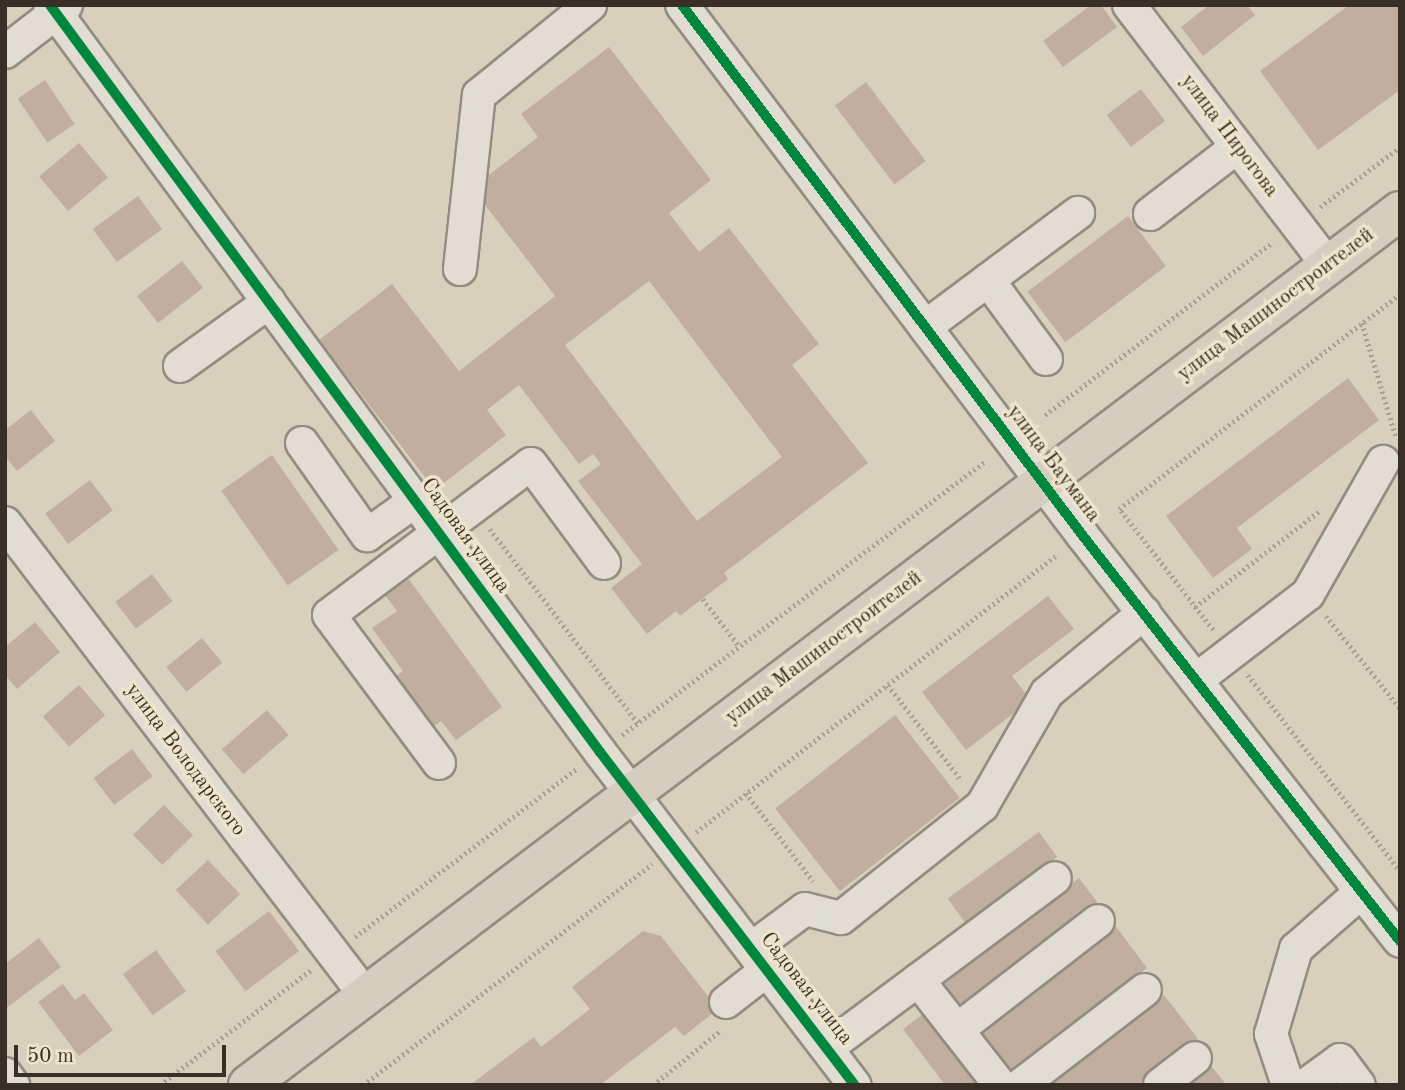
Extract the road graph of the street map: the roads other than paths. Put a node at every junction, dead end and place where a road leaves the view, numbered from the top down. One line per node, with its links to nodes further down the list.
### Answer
1 (590, 5): 11 (street)
2 (682, 5): 14 (street, улица Баумана)
3 (1129, 5): 6 (street, улица Пирогова)
4 (57, 8): 5 (street); 13 (street, Садовая улица)
5 (5, 52)
6 (1237, 147): 9 (street); 10 (street, улица Пирогова)
7 (1400, 211): 10 (main road, улица Машиностроителей)
8 (1078, 213): 12 (street)
9 (1150, 214)
10 (1328, 265): 19 (main road, улица Машиностроителей)
11 (460, 269)
12 (988, 280): 14 (street); 15 (street)
13 (269, 302): 16 (street); 20 (street, Садовая улица)
14 (925, 327): 19 (street, улица Баумана)
15 (1046, 359)
16 (180, 366)
17 (302, 443): 20 (street)
18 (1391, 455): 25 (street)
19 (1042, 482): 24 (street, улица Баумана); 27 (main road, улица Машиностроителей)
20 (415, 500): 22 (street, Садовая улица)
21 (5, 523): 35 (street, улица Володарского)
22 (438, 532): 23 (street); 26 (street); 27 (street, Садовая улица)
23 (604, 563)
24 (1144, 613): 25 (street, улица Баумана); 32 (street)
25 (1196, 680): 29 (street, улица Баумана)
26 (439, 762)
27 (632, 794): 32 (street, Садовая улица); 35 (main road, улица Машиностроителей)
28 (1055, 878): 33 (street)
29 (1361, 892): 31 (street, улица Баумана); 47 (street)
30 (1098, 920): 37 (street)
31 (1400, 941)
32 (759, 960): 36 (street); 38 (street, Садовая улица)
33 (918, 980): 37 (street); 38 (street)
34 (1145, 990): 45 (street)
35 (365, 995): 42 (main road, улица Машиностроителей)
36 (726, 1014)
37 (957, 1030): 44 (street)
38 (827, 1048): 43 (street, Садовая улица)
39 (1195, 1058): 46 (street)
40 (5, 1074): 41 (street)
41 (13, 1085)
42 (248, 1085)
43 (855, 1085)
44 (1000, 1085)
45 (1021, 1085)
46 (1160, 1085)
47 (1288, 1085)
48 (1306, 1085): 49 (street)
49 (1359, 1085)

